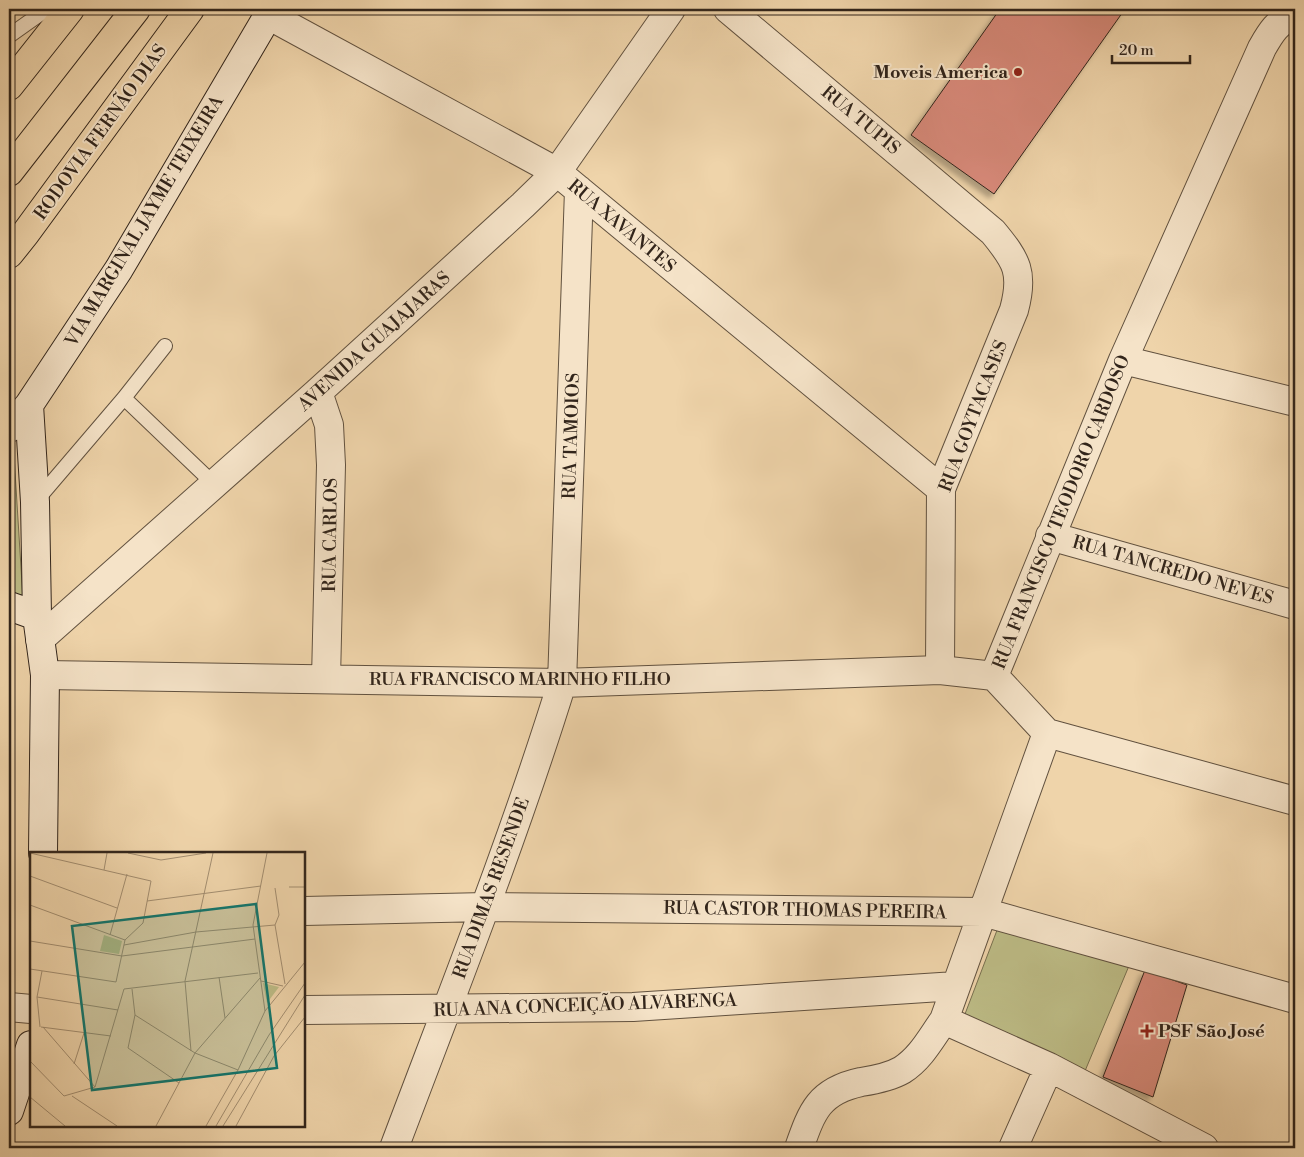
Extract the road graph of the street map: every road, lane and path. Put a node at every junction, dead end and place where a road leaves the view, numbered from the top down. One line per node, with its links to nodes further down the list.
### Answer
1 (47, 9): 9 (lane)
2 (70, 9): 10 (highway)
3 (136, 9): 11 (highway)
4 (190, 9): 15 (highway, RODOVIA FERNÃO DIAS)
5 (670, 9): 12 (street, AVENIDA GUAJAJARAS)
6 (728, 9): 14 (street, RUA TUPIS)
7 (270, 12): 12 (street, RUA XAVANTES); 21 (street, VIA MARGINAL JAYME TEIXEIRA)
8 (1291, 23): 17 (street, RUA FRANCISCO TEODORO CARDOSO)
9 (9, 36)
10 (9, 86)
11 (9, 172)
12 (558, 172): 13 (street, RUA XAVANTES); 18 (street, AVENIDA GUAJAJARAS)
13 (579, 190): 24 (street, RUA XAVANTES); 34 (street, RUA TAMOIOS)
14 (993, 232): 24 (street, RUA GOYTACASES)
15 (9, 254)
16 (166, 346): 19 (lane)
17 (1123, 360): 20 (street); 26 (street, RUA FRANCISCO TEODORO CARDOSO)
18 (318, 392): 23 (street, AVENIDA GUAJAJARAS); 33 (street, RUA CARLOS)
19 (124, 398): 23 (lane); 25 (lane)
20 (1295, 402)
21 (29, 405): 22 (street, VIA MARGINAL JAYME TEIXEIRA); 25 (street)
22 (9, 428)
23 (215, 485): 29 (street, AVENIDA GUAJAJARAS)
24 (941, 489): 30 (street, RUA GOYTACASES)
25 (35, 502): 29 (street)
26 (1050, 536): 27 (street, RUA TANCREDO NEVES); 32 (street, RUA FRANCISCO TEODORO CARDOSO)
27 (1295, 605)
28 (9, 606): 29 (street)
29 (38, 627): 31 (street)
30 (940, 670): 32 (street, RUA FRANCISCO MARINHO FILHO); 34 (street, RUA FRANCISCO MARINHO FILHO)
31 (45, 675): 33 (street, RUA FRANCISCO MARINHO FILHO); 37 (street)
32 (994, 676): 35 (street, RUA FRANCISCO TEODORO CARDOSO)
33 (326, 679): 34 (street, RUA FRANCISCO MARINHO FILHO)
34 (562, 683): 38 (street, RUA DIMAS RESENDE)
35 (1047, 733): 36 (street); 40 (street)
36 (1295, 801)
37 (43, 852)
38 (486, 907): 39 (street, RUA CASTOR THOMAS PEREIRA); 40 (street, RUA CASTOR THOMAS PEREIRA); 46 (street, RUA DIMAS RESENDE)
39 (305, 911)
40 (983, 912): 41 (street); 42 (street, RUA CASTOR THOMAS PEREIRA)
41 (956, 986): 46 (street, RUA ANA CONCEIÇÃO ALVARENGA); 47 (street)
42 (1295, 998)
43 (9, 1007): 44 (street)
44 (30, 1010)
45 (305, 1010): 46 (street, RUA ANA CONCEIÇÃO ALVARENGA)
46 (446, 1010): 51 (street, RUA DIMAS RESENDE)
47 (944, 1020): 49 (street); 52 (street)
48 (30, 1048): 50 (street)
49 (1048, 1067): 53 (street); 54 (street)
50 (9, 1111)
51 (394, 1148)
52 (799, 1148)
53 (1014, 1148)
54 (1204, 1148)

